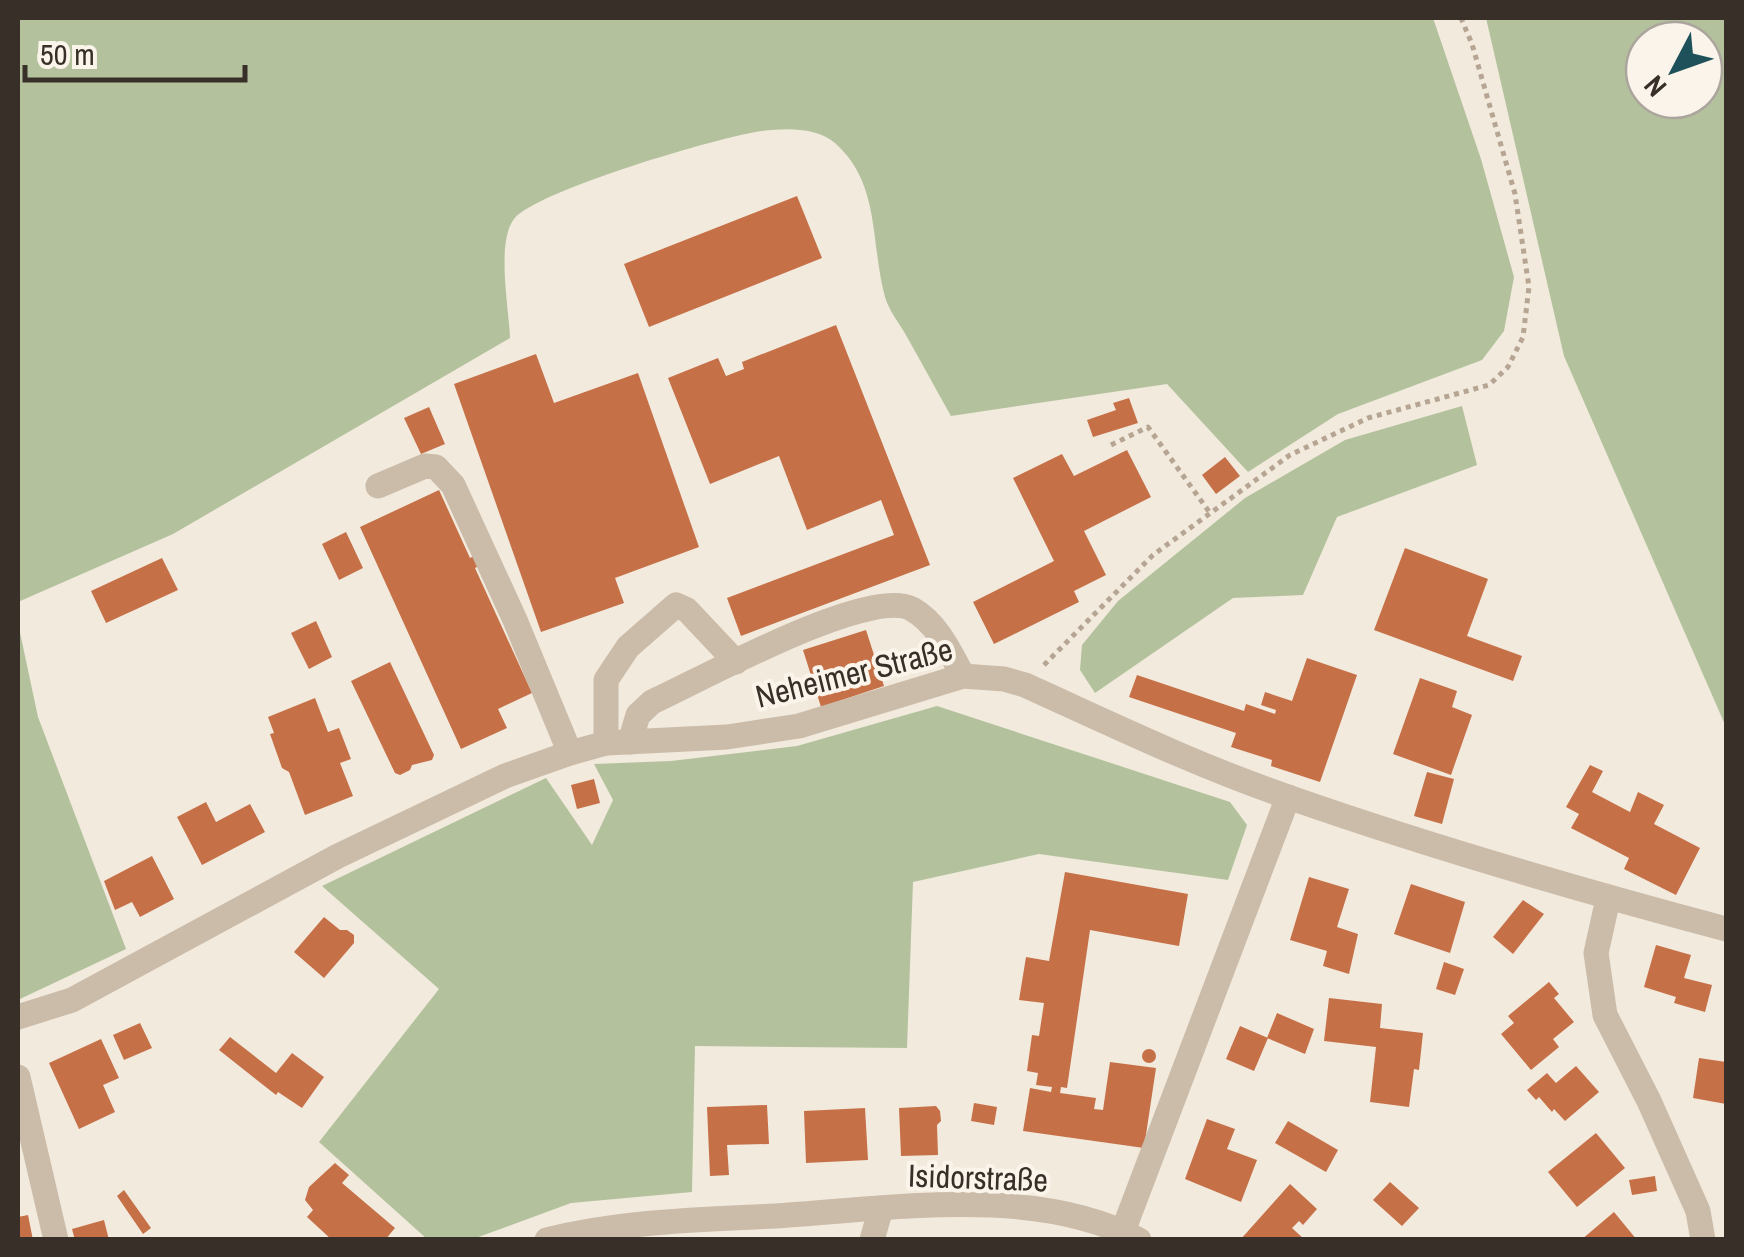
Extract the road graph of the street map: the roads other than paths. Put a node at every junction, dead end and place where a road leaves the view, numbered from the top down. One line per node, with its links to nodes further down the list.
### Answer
1 (378, 486): 5 (street)
2 (736, 662): 3 (street); 4 (street); 4 (street)
3 (963, 676): 4 (street, Neheimer Straße); 6 (street, Neheimer Straße)
4 (618, 743): 5 (street, Neheimer Straße)
5 (570, 753): 9 (street, Neheimer Straße)
6 (1288, 798): 7 (street, Neheimer Straße); 12 (street, Isidorstraße)
7 (1608, 900): 8 (street, Neheimer Straße); 16 (street)
8 (1726, 930)
9 (18, 1017)
10 (18, 1077): 13 (street)
11 (881, 1208): 12 (street, Isidorstraße); 14 (street, Isidorstraße); 15 (street)
12 (1131, 1235)
13 (56, 1240)
14 (546, 1240)
15 (872, 1240)
16 (1703, 1240)

